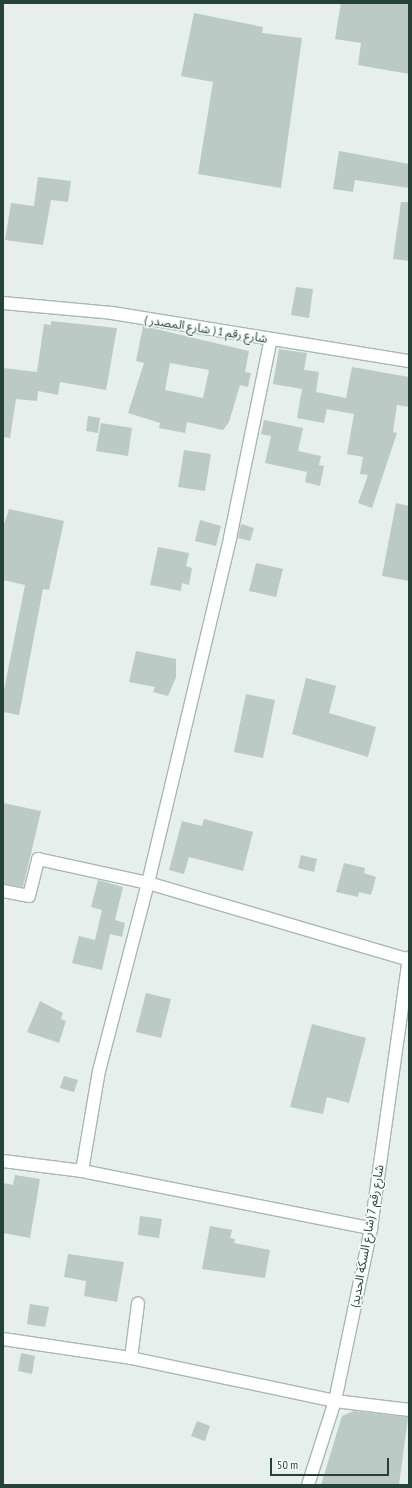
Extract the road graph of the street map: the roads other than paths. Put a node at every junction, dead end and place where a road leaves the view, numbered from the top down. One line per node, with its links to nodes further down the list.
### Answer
1 (3, 303): 2 (street, شارع رقم 1 ( شارع المصدر ))
2 (271, 340): 3 (street, شارع رقم 1 ( شارع المصدر )); 4 (street)
3 (409, 362)
4 (148, 883): 5 (street); 6 (street); 8 (street)
5 (3, 891)
6 (409, 959): 9 (street, شارع رقم 7 (شارع السكة الحديد))
7 (3, 1161): 8 (street)
8 (82, 1171): 9 (street)
9 (371, 1228): 13 (street, شارع رقم 7 (شارع السكة الحديد))
10 (138, 1303): 12 (street)
11 (3, 1339): 12 (street)
12 (131, 1358): 13 (street)
13 (335, 1401): 14 (street); 15 (street, شارع رقم 7 (شارع السكة الحديد))
14 (409, 1410)
15 (308, 1485)

